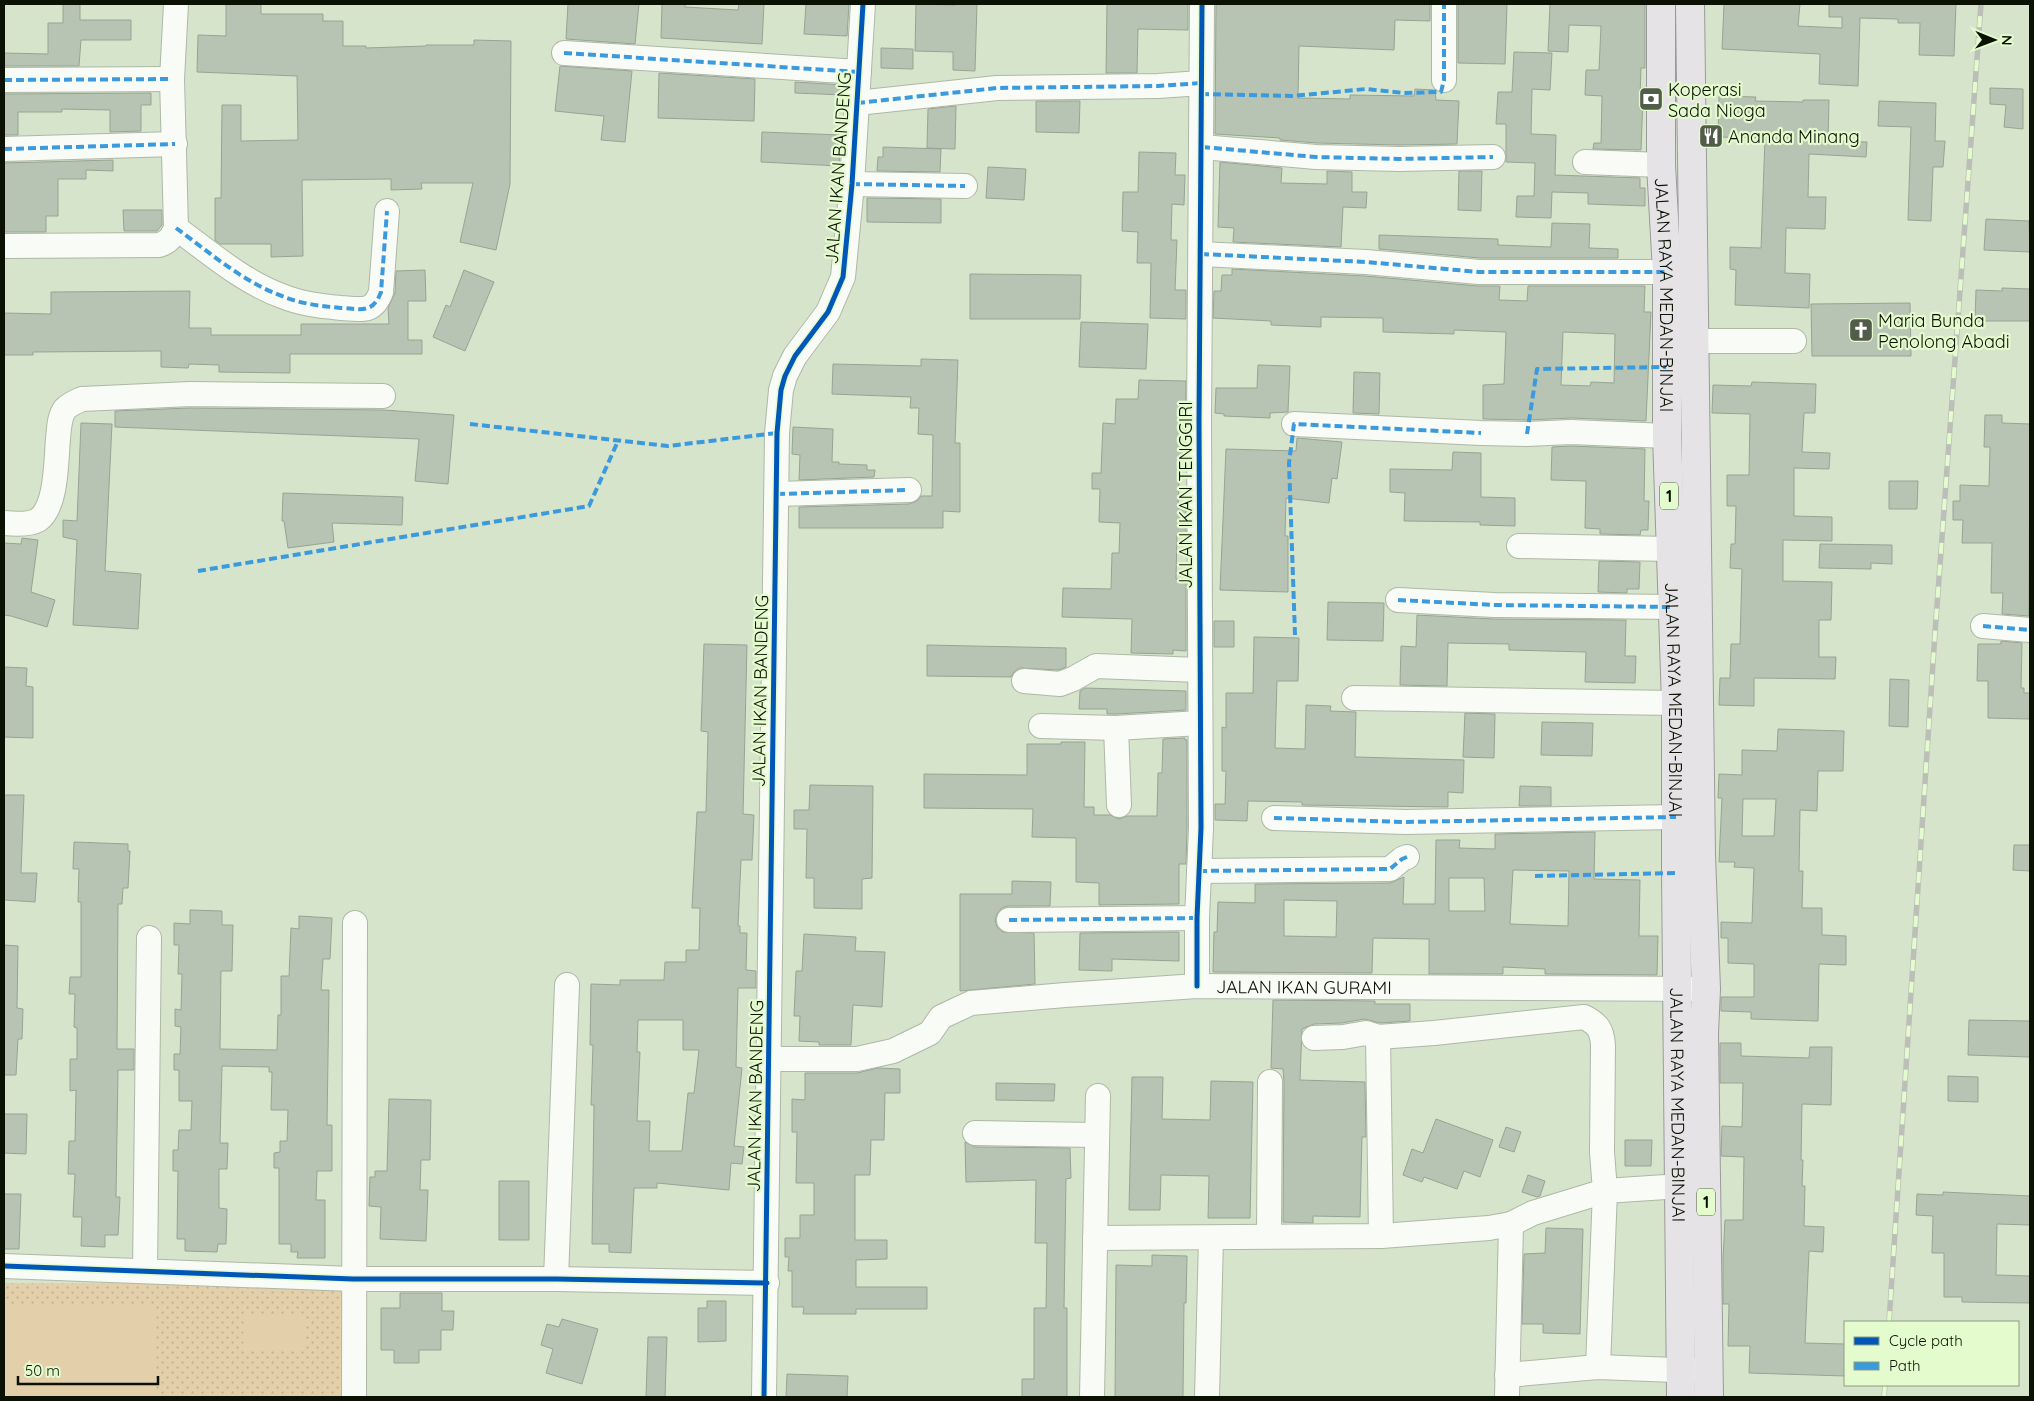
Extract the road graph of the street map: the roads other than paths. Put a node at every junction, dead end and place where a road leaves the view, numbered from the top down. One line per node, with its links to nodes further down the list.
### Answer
1 (176, 4): 9 (street)
2 (863, 4): 8 (street, JALAN IKAN BANDENG)
3 (1202, 4): 12 (street, JALAN IKAN TENGGIRI)
4 (1444, 4): 11 (street)
5 (1662, 4): 19 (main road, JALAN RAYA MEDAN-BINJAI / 1)
6 (1690, 4): 27 (main road, JALAN RAYA MEDAN-BINJAI / 1)
7 (564, 53): 8 (street)
8 (859, 72): 13 (street, JALAN IKAN BANDENG)
9 (172, 79): 10 (street); 14 (street)
10 (4, 80)
11 (1444, 80)
12 (1201, 83): 13 (street); 15 (street, JALAN IKAN TENGGIRI)
13 (857, 103): 20 (street, JALAN IKAN BANDENG)
14 (175, 144): 16 (street); 23 (street)
15 (1202, 147): 17 (street); 25 (street, JALAN IKAN TENGGIRI)
16 (4, 149)
17 (1493, 157)
18 (1584, 162): 19 (street)
19 (1661, 165): 26 (main road, JALAN RAYA MEDAN-BINJAI / 1)
20 (852, 184): 21 (street); 33 (street, JALAN IKAN BANDENG)
21 (965, 186)
22 (387, 211): 23 (street)
23 (176, 228): 24 (street)
24 (4, 246)
25 (1201, 254): 26 (street); 41 (street, JALAN IKAN TENGGIRI)
26 (1666, 272): 31 (main road, JALAN RAYA MEDAN-BINJAI / 1)
27 (1695, 341): 28 (street); 60 (main road, JALAN RAYA MEDAN-BINJAI / 1)
28 (1794, 341)
29 (382, 396): 34 (street)
30 (1294, 424): 31 (street)
31 (1667, 436): 36 (main road, JALAN RAYA MEDAN-BINJAI / 1)
32 (909, 490): 33 (street)
33 (777, 494): 63 (street, JALAN IKAN BANDENG)
34 (4, 523)
35 (1519, 546): 36 (street)
36 (1670, 549): 38 (main road, JALAN RAYA MEDAN-BINJAI / 1)
37 (1398, 600): 38 (street)
38 (1673, 607): 44 (main road, JALAN RAYA MEDAN-BINJAI / 1)
39 (1983, 626): 40 (street)
40 (2030, 630)
41 (1200, 670): 42 (street); 45 (street, JALAN IKAN TENGGIRI)
42 (1024, 681)
43 (1354, 698): 44 (street)
44 (1676, 704): 49 (main road, JALAN RAYA MEDAN-BINJAI / 1)
45 (1200, 723): 47 (street); 52 (street, JALAN IKAN TENGGIRI)
46 (1041, 726): 47 (street)
47 (1116, 728): 48 (street)
48 (1119, 805)
49 (1676, 816): 50 (street); 59 (main road, JALAN RAYA MEDAN-BINJAI / 1)
50 (1274, 818)
51 (1406, 857): 52 (street)
52 (1199, 870): 53 (street, JALAN IKAN TENGGIRI)
53 (1197, 918): 54 (street); 58 (street, JALAN IKAN TENGGIRI)
54 (1009, 920)
55 (354, 923): 78 (street)
56 (149, 938): 77 (street)
57 (567, 985): 79 (street)
58 (1197, 986): 59 (street, JALAN IKAN GURAMI); 63 (street, JALAN IKAN GURAMI)
59 (1677, 989): 60 (street, JALAN IKAN GURAMI); 69 (main road, JALAN RAYA MEDAN-BINJAI / 1)
60 (1706, 989): 68 (main road, JALAN RAYA MEDAN-BINJAI / 1)
61 (1378, 1037): 62 (street); 70 (street); 73 (street)
62 (1314, 1038)
63 (769, 1059): 80 (street, JALAN IKAN BANDENG)
64 (1270, 1082): 72 (street)
65 (1098, 1096): 67 (street)
66 (975, 1133): 67 (street)
67 (1096, 1135): 74 (street)
68 (1706, 1185): 69 (street); 83 (main road, JALAN RAYA MEDAN-BINJAI / 1)
69 (1679, 1186): 70 (street); 82 (main road, JALAN RAYA MEDAN-BINJAI / 1)
70 (1605, 1191): 71 (street); 81 (street)
71 (1510, 1224): 73 (street); 84 (street)
72 (1269, 1236): 73 (street); 75 (street)
73 (1381, 1236)
74 (1095, 1238): 75 (street); 87 (street)
75 (1211, 1238): 88 (street)
76 (4, 1266): 77 (street)
77 (145, 1271): 78 (street)
78 (353, 1279): 79 (street); 85 (street)
79 (556, 1279): 80 (street)
80 (767, 1283): 86 (street, JALAN IKAN BANDENG)
81 (1598, 1367): 82 (street); 84 (street)
82 (1681, 1371): 83 (street); 89 (main road, JALAN RAYA MEDAN-BINJAI / 1)
83 (1709, 1384)
84 (1507, 1386)
85 (354, 1397)
86 (764, 1397)
87 (1092, 1397)
88 (1207, 1397)
89 (1681, 1397)

